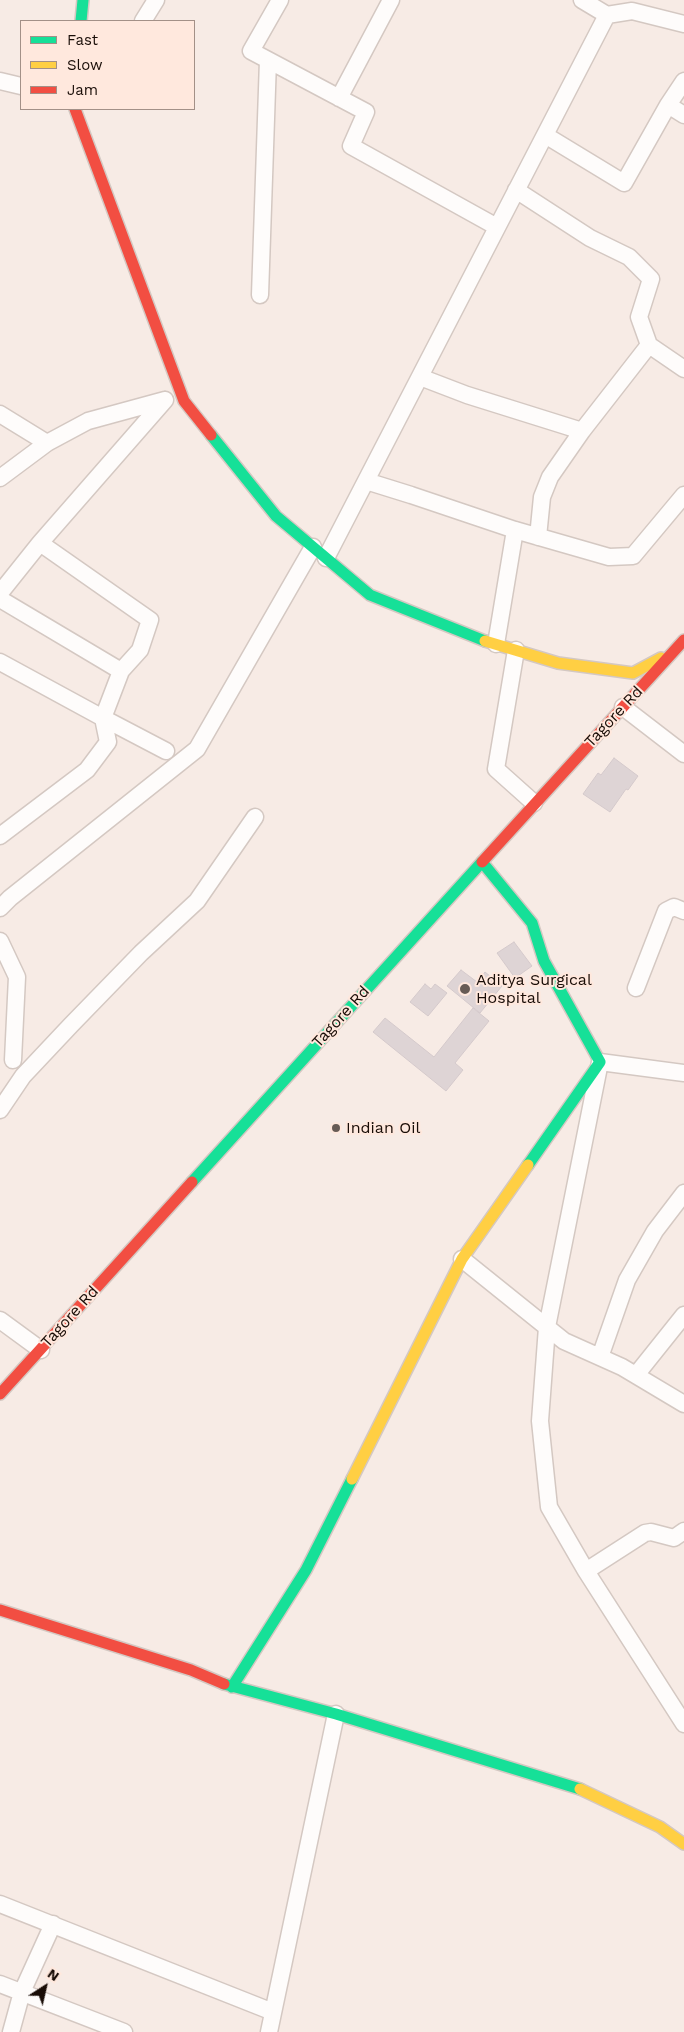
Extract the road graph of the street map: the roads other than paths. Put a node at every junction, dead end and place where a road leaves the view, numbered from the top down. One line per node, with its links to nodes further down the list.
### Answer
1 (83, 0): 7 (street)
2 (156, 0): 8 (street)
3 (280, 0): 10 (street)
4 (392, 0): 14 (street)
5 (582, 0): 6 (street)
6 (607, 15): 9 (street); 18 (street)
7 (81, 20)
8 (144, 20)
9 (684, 24)
10 (268, 60): 14 (street); 21 (street)
11 (0, 81): 13 (street)
12 (684, 82): 15 (street)
13 (20, 86)
14 (339, 98): 20 (street)
15 (668, 105): 17 (street); 18 (street)
16 (75, 110): 26 (street)
17 (684, 115)
18 (545, 135): 19 (street)
19 (516, 190): 20 (street); 22 (street)
20 (497, 227): 24 (street)
21 (260, 295)
22 (649, 345): 23 (street); 28 (street)
23 (684, 369)
24 (420, 378): 28 (street); 31 (street)
25 (165, 400): 26 (street); 29 (street); 35 (street)
26 (184, 401): 36 (street)
27 (0, 414): 29 (street)
28 (582, 431): 34 (street)
29 (47, 443): 30 (street)
30 (0, 478)
31 (366, 481): 33 (street); 37 (street)
32 (684, 495): 34 (street)
33 (515, 530): 34 (street); 41 (street)
34 (538, 537)
35 (40, 543): 38 (street); 45 (street)
36 (313, 547): 37 (street); 54 (street)
37 (326, 558): 41 (street)
38 (0, 593)
39 (0, 600): 45 (street)
40 (684, 640): 43 (street, Tagore Rd)
41 (496, 644): 42 (street)
42 (516, 650): 43 (street); 50 (street)
43 (674, 652): 46 (street, Tagore Rd)
44 (0, 662): 47 (street)
45 (121, 671): 47 (street)
46 (623, 707): 49 (street); 50 (street, Tagore Rd)
47 (102, 718): 48 (street); 52 (street)
48 (166, 751)
49 (684, 754)
50 (534, 803): 53 (street, Tagore Rd)
51 (255, 817): 62 (street)
52 (0, 836)
53 (482, 862): 60 (street); 69 (street, Tagore Rd)
54 (0, 908)
55 (684, 911): 57 (street)
56 (0, 941): 59 (street)
57 (636, 988)
58 (0, 1050): 59 (street)
59 (13, 1060): 62 (street)
60 (600, 1062): 61 (street); 65 (street); 68 (street)
61 (684, 1073)
62 (23, 1076): 63 (street)
63 (0, 1110)
64 (684, 1193): 70 (street)
65 (462, 1259): 68 (street); 77 (street)
66 (684, 1315): 71 (street)
67 (0, 1320): 69 (street)
68 (547, 1327): 70 (street); 75 (street)
69 (41, 1350): 72 (street, Tagore Rd)
70 (600, 1357): 71 (street)
71 (636, 1375): 73 (street)
72 (0, 1394)
73 (684, 1404)
74 (684, 1531): 75 (street)
75 (586, 1571): 79 (street)
76 (0, 1610): 77 (street)
77 (232, 1687): 78 (street)
78 (336, 1714): 80 (street); 85 (street)
79 (684, 1724)
80 (684, 1844)
81 (0, 1904): 82 (street)
82 (53, 1924): 84 (street); 85 (street)
83 (0, 1984): 84 (street)
84 (22, 1992): 86 (street); 87 (street)
85 (273, 2012): 88 (street)
86 (11, 2032)
87 (124, 2032)
88 (269, 2032)

